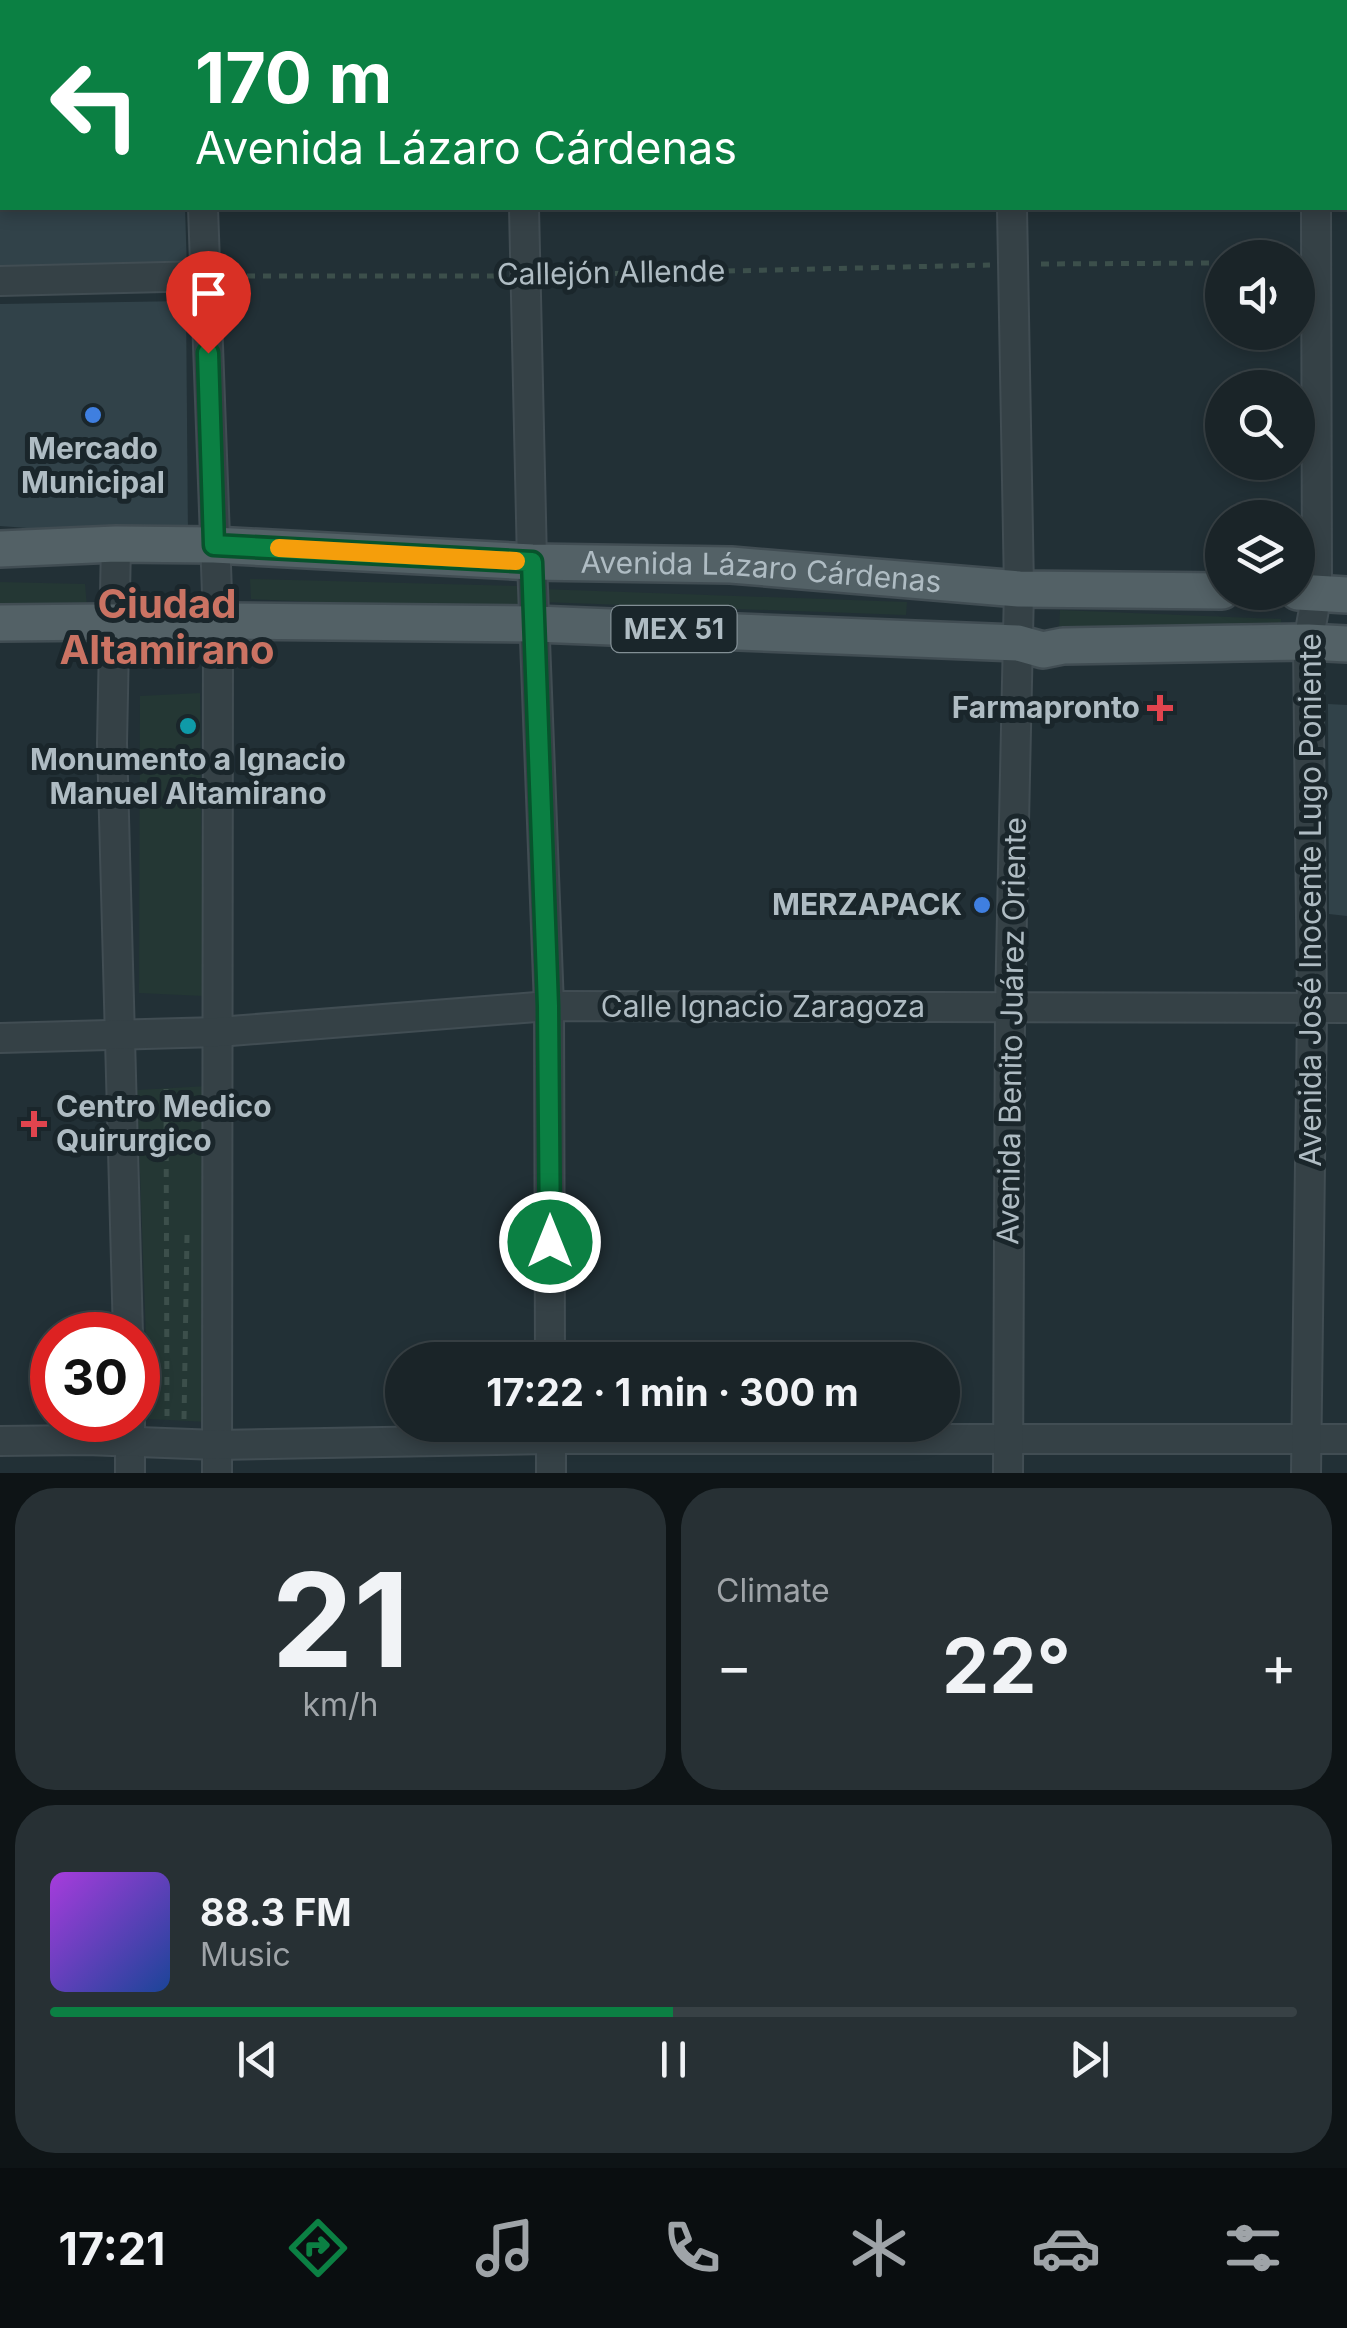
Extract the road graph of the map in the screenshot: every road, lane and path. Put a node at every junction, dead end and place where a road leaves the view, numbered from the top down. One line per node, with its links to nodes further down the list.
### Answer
1 (203, 210): 7 (street)
2 (524, 210): 8 (street)
3 (1012, 210): 6 (street, Avenida Benito Juárez Oriente)
4 (1316, 210): 16 (street, Avenida José Inocente Lugo Poniente)
5 (1205, 262): 6 (path, Callejón Allende)
6 (1013, 264): 8 (path, Callejón Allende); 14 (street, Avenida Benito Juárez Oriente)
7 (206, 276): 8 (path, Callejón Allende); 9 (street); 11 (street)
8 (526, 276): 13 (street)
9 (0, 281)
10 (116, 544): 11 (main road, Avenida Lázaro Cárdenas / MEX 51); 12 (main road, Avenida Lázaro Cárdenas / MEX 51); 18 (street)
11 (214, 545): 13 (main road, Avenida Lázaro Cárdenas / MEX 51); 17 (street)
12 (0, 549)
13 (532, 562): 14 (main road, Avenida Lázaro Cárdenas / MEX 51); 20 (street)
14 (1020, 589): 15 (main road, Avenida Lázaro Cárdenas / MEX 51); 22 (street, Avenida Benito Juárez Oriente)
15 (1205, 592)
16 (1320, 593): 21 (street, Avenida José Inocente Lugo Poniente)
17 (218, 621): 18 (main road, Avenida Lázaro Cárdenas / MEX 51); 20 (main road, Avenida Lázaro Cárdenas / MEX 51); 28 (street)
18 (114, 622): 19 (main road, Avenida Lázaro Cárdenas / MEX 51); 29 (street)
19 (0, 623)
20 (535, 624): 22 (main road, Avenida Lázaro Cárdenas / MEX 51); 24 (street)
21 (1308, 642): 22 (main road, Avenida Lázaro Cárdenas / MEX 51); 23 (main road, Avenida Lázaro Cárdenas / MEX 51); 27 (street, Avenida José Inocente Lugo Poniente)
22 (1018, 643): 25 (street, Avenida Benito Juárez Oriente)
23 (1347, 644)
24 (548, 1006): 25 (street, Calle Ignacio Zaragoza); 28 (street, Calle Ignacio Zaragoza); 34 (street)
25 (1010, 1008): 27 (street, Calle Ignacio Zaragoza); 43 (street, Avenida Benito Juárez Oriente)
26 (1347, 1008): 27 (street, Calle Ignacio Zaragoza)
27 (1312, 1009): 38 (street, Avenida José Inocente Lugo Poniente)
28 (218, 1032): 29 (street, Calle Ignacio Zaragoza); 47 (street)
29 (120, 1034): 30 (street, Calle Ignacio Zaragoza); 33 (street)
30 (0, 1038)
31 (166, 1089): 35 (path)
32 (188, 1224): 36 (path)
33 (127, 1312)
34 (550, 1342)
35 (166, 1420)
36 (184, 1420)
37 (30, 1438): 40 (street)
38 (1306, 1438): 39 (street); 43 (street); 52 (street, Avenida José Inocente Lugo Poniente)
39 (1347, 1439)
40 (0, 1440)
41 (960, 1440): 43 (street)
42 (160, 1441): 47 (street)
43 (1008, 1441): 51 (street, Avenida Benito Juárez Oriente)
44 (130, 1442): 49 (street)
45 (427, 1442): 47 (street)
46 (551, 1442): 50 (street)
47 (217, 1459)
48 (109, 1473): 49 (street)
49 (130, 1473)
50 (551, 1473)
51 (1008, 1473)
52 (1306, 1473)

